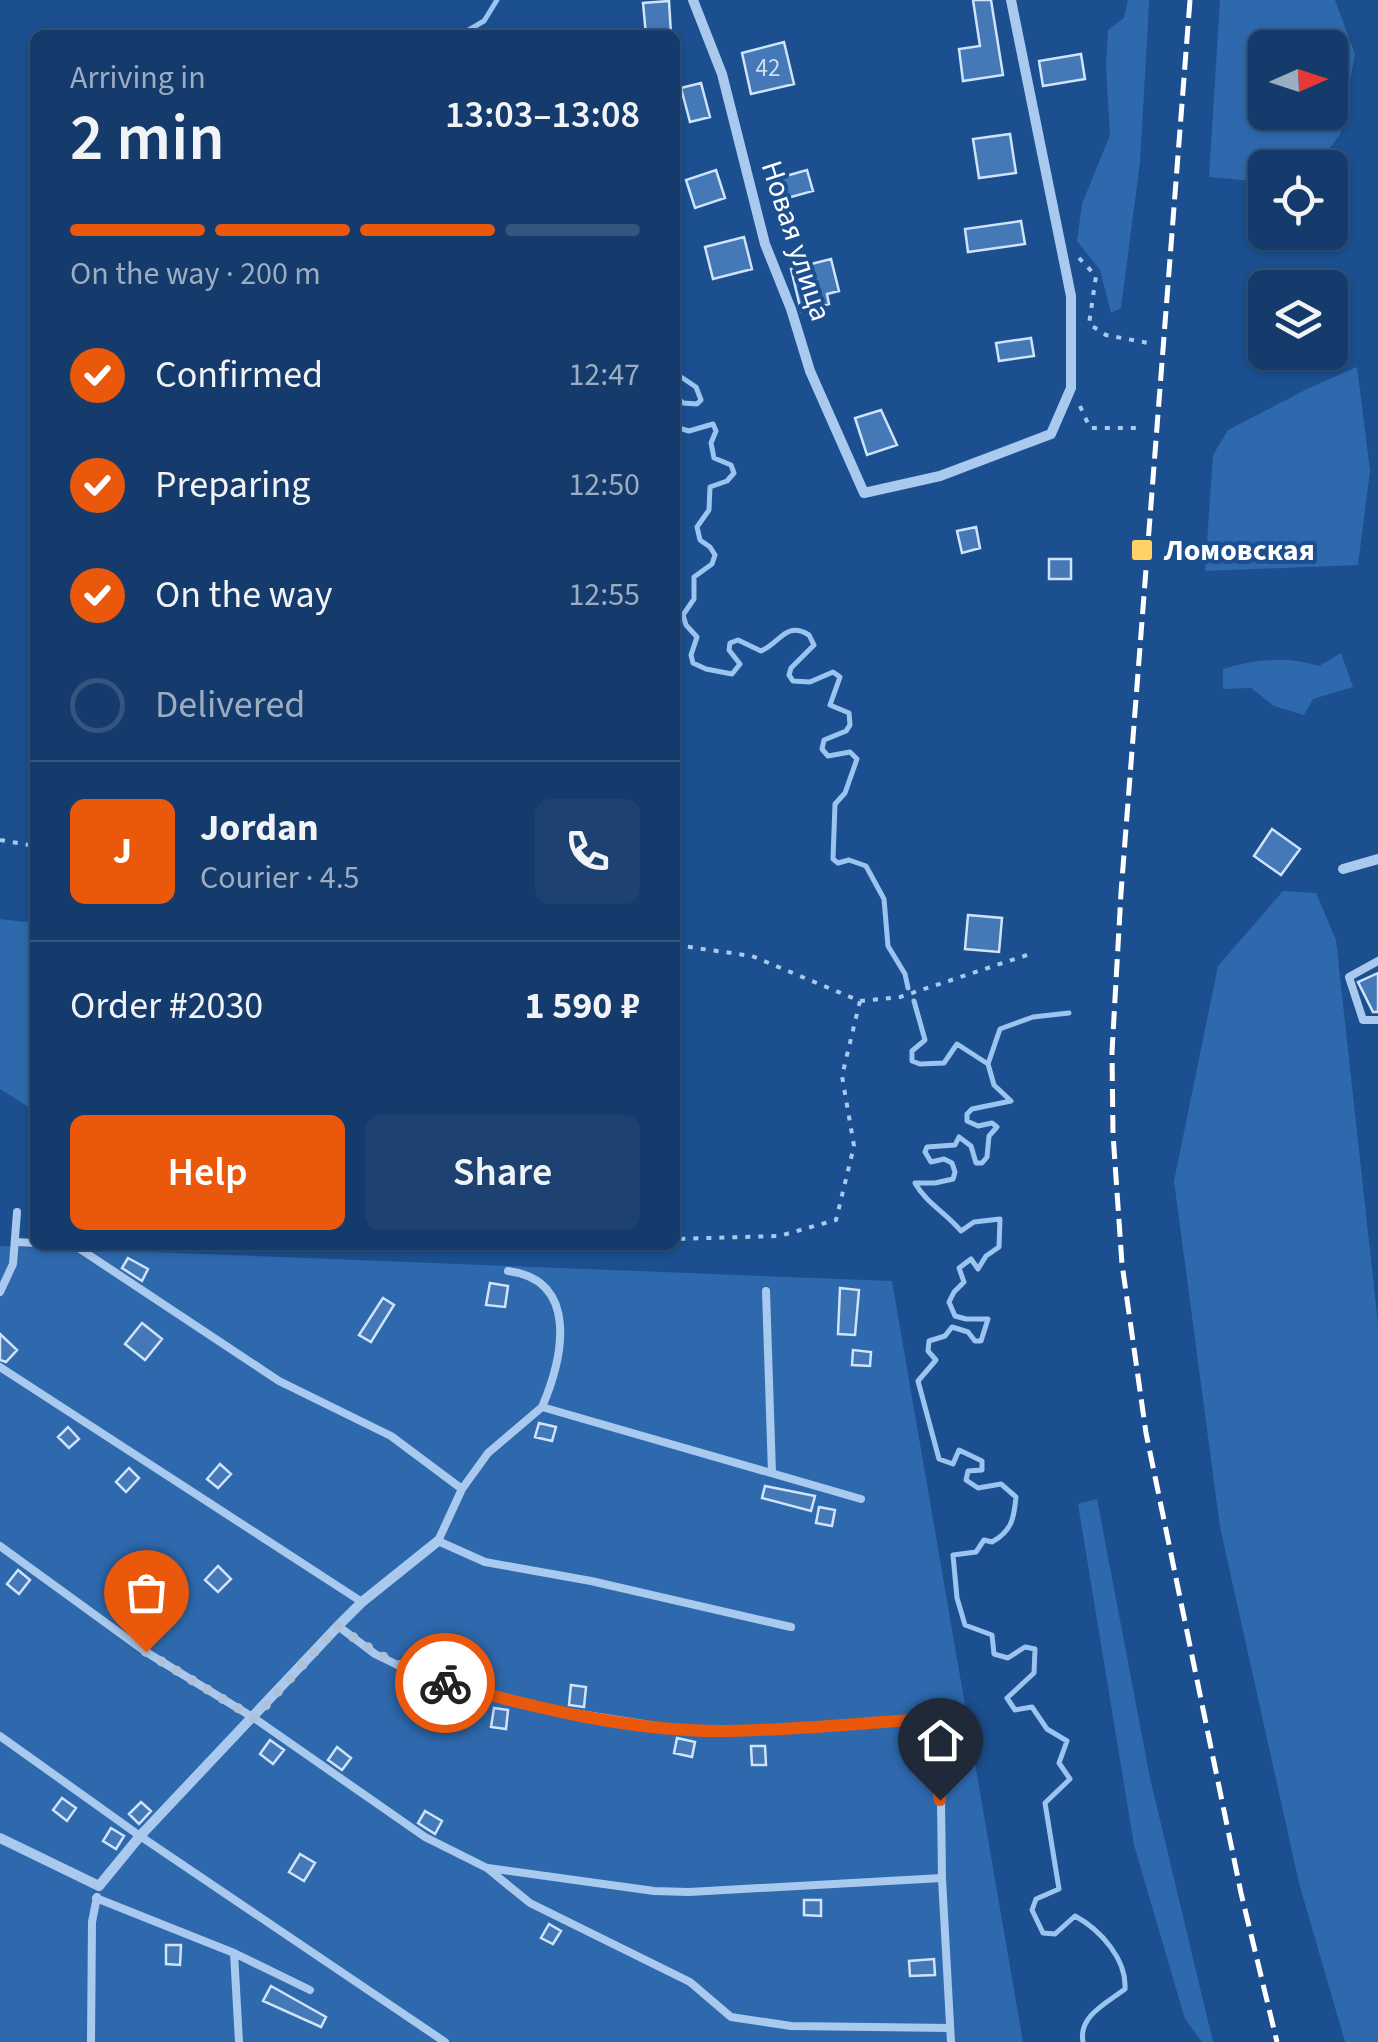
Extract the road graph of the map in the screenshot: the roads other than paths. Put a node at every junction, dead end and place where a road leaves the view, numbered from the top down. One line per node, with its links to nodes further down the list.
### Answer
1 (693, 0): 2 (street, Новая улица)
2 (1011, 0)
3 (1378, 859): 4 (street)
4 (1344, 869)
5 (1378, 961): 6 (lane)
6 (1378, 1020)
7 (17, 1212): 8 (lane)
8 (15, 1242): 9 (lane); 13 (lane)
9 (30, 1243)
10 (81, 1250): 17 (lane)
11 (508, 1271): 15 (lane)
12 (766, 1291): 16 (lane)
13 (0, 1292)
14 (0, 1367): 21 (lane)
15 (542, 1406): 16 (lane); 17 (lane)
16 (772, 1473): 18 (lane)
17 (462, 1489): 19 (lane)
18 (861, 1499)
19 (438, 1541): 21 (street); 23 (lane)
20 (0, 1546): 24 (lane)
21 (362, 1602): 22 (street)
22 (338, 1626): 24 (street); 29 (lane)
23 (791, 1627)
24 (254, 1718): 26 (street); 28 (lane)
25 (0, 1736): 26 (lane)
26 (140, 1836): 30 (street); 36 (lane)
27 (0, 1838): 30 (street)
28 (487, 1868): 29 (lane); 33 (lane)
29 (942, 1878): 33 (lane)
30 (98, 1892): 31 (lane); 34 (lane)
31 (234, 1953): 32 (lane); 35 (lane)
32 (310, 1990)
33 (950, 2028): 37 (lane)
34 (92, 2042)
35 (239, 2042)
36 (445, 2042)
37 (951, 2042)

